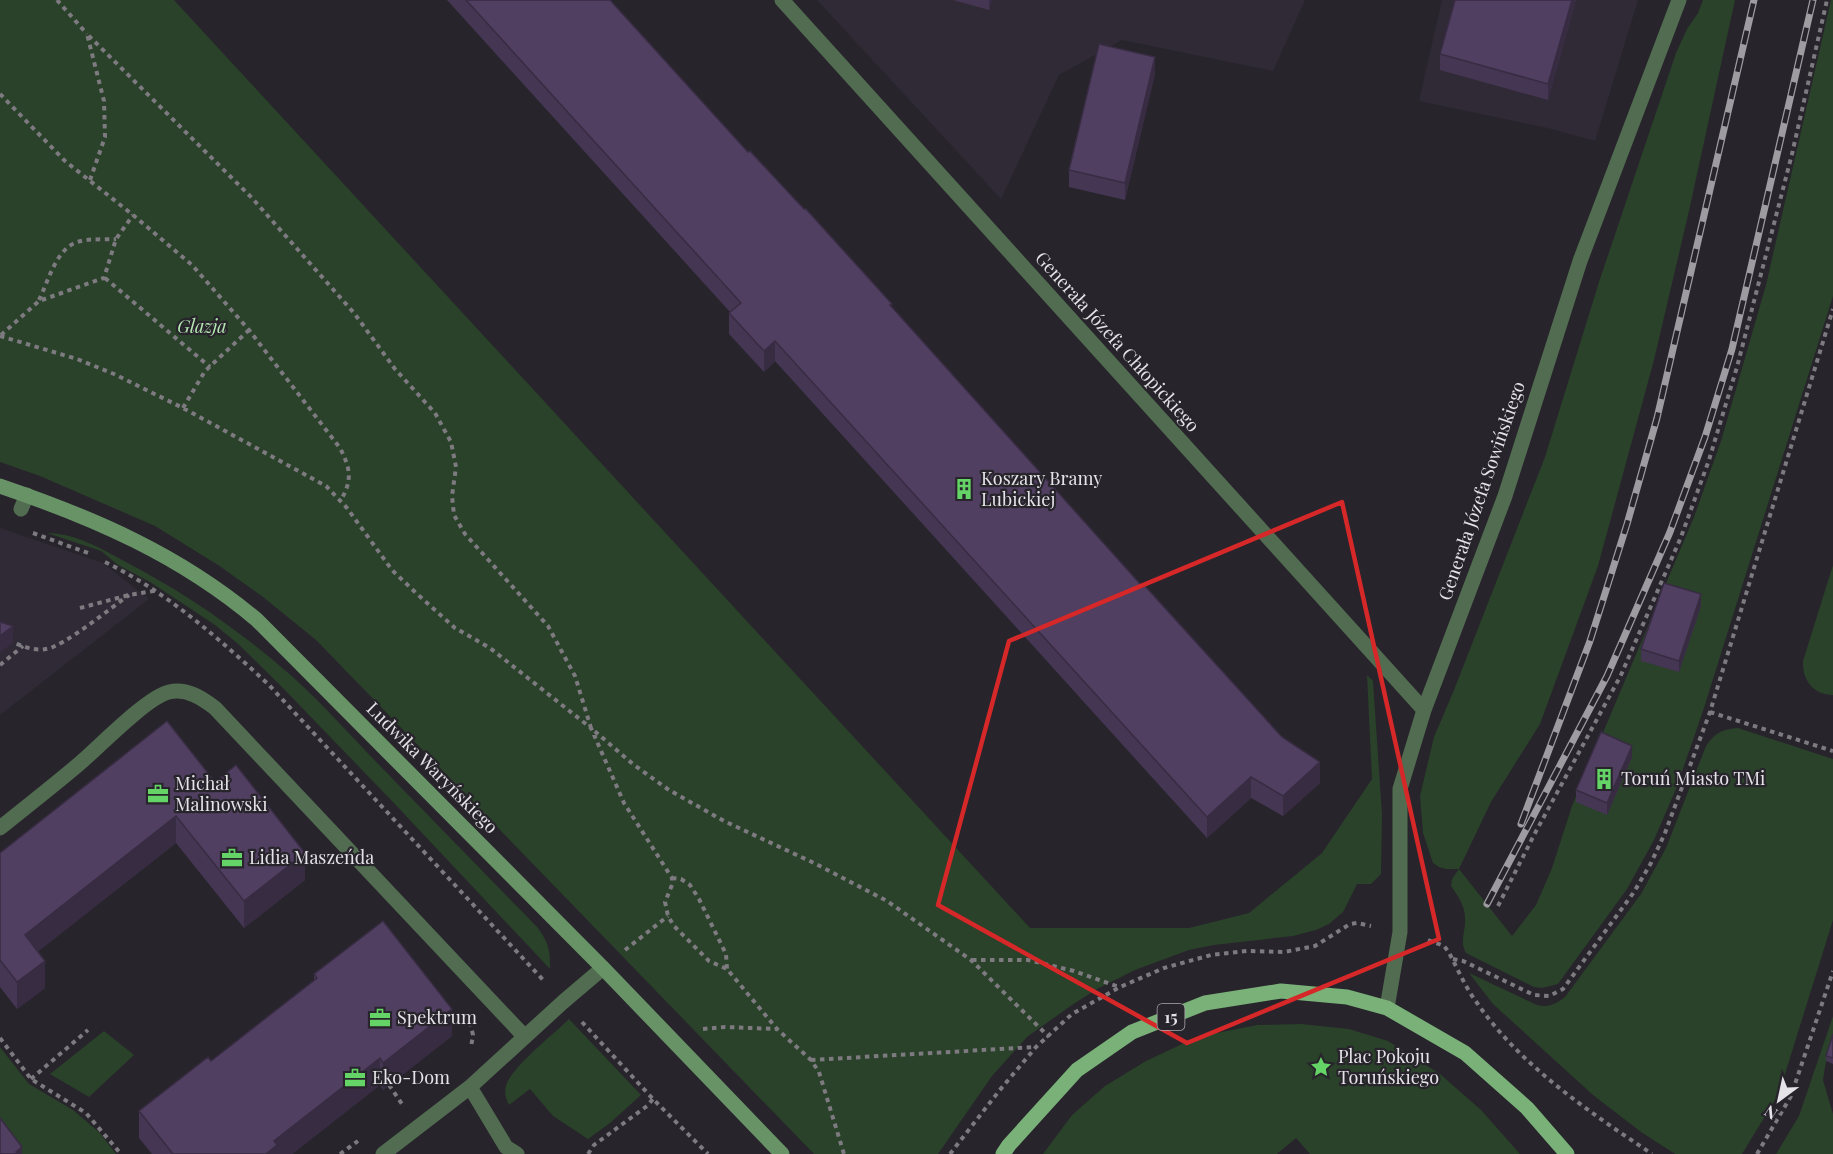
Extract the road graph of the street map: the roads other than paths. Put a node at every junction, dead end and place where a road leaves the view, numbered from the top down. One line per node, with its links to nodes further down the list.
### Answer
1 (782, 0): 4 (street, Generała Józefa Chłopickiego)
2 (1679, 0): 4 (street, Generała Józefa Sowińskiego)
3 (0, 486): 6 (street, Ludwika Waryńskiego)
4 (1424, 710): 7 (street, Generała Józefa Sowińskiego)
5 (0, 828): 8 (street)
6 (603, 968): 8 (street); 12 (street, Ludwika Waryńskiego)
7 (1387, 1008): 13 (main road, 15); 14 (main road, 15)
8 (525, 1037): 9 (street)
9 (470, 1087): 10 (street); 11 (street)
10 (383, 1154)
11 (517, 1154)
12 (782, 1154)
13 (1003, 1154)
14 (1566, 1154)

